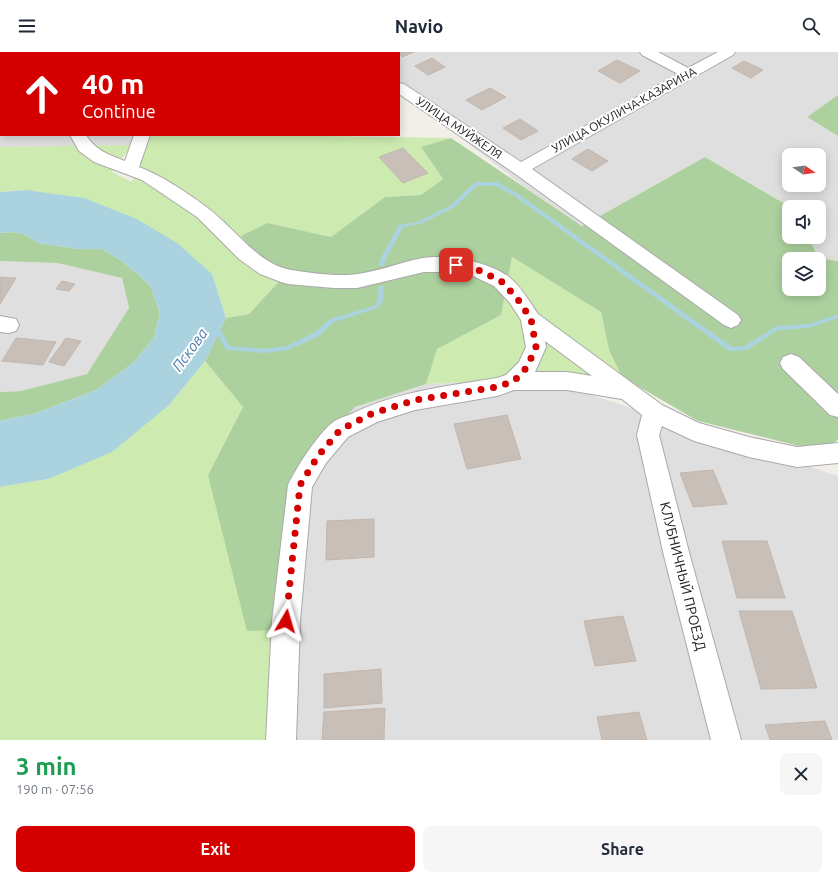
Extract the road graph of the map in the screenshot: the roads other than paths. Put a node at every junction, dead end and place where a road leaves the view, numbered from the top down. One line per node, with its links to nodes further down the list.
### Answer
1 (647, 52): 3 (street)
2 (728, 52): 3 (street, УЛИЦА ОКУЛИЧА-КАЗАРИНА)
3 (688, 74): 7 (street, УЛИЦА ОКУЛИЧА-КАЗАРИНА)
4 (400, 88): 7 (street, УЛИЦА МУЙЖЕЛЯ)
5 (79, 136): 8 (street)
6 (142, 136): 8 (street)
7 (520, 169): 10 (street, УЛИЦА МУЙЖЕЛЯ)
8 (130, 170): 9 (street)
9 (531, 319): 12 (street); 13 (street)
10 (731, 320)
11 (791, 363): 14 (street)
12 (514, 381): 13 (street); 17 (street)
13 (628, 391): 15 (street)
14 (838, 408)
15 (654, 412): 16 (street); 18 (street, КЛУБНИЧНЫЙ ПРОЕЗД)
16 (838, 453)
17 (282, 740)
18 (726, 740)

